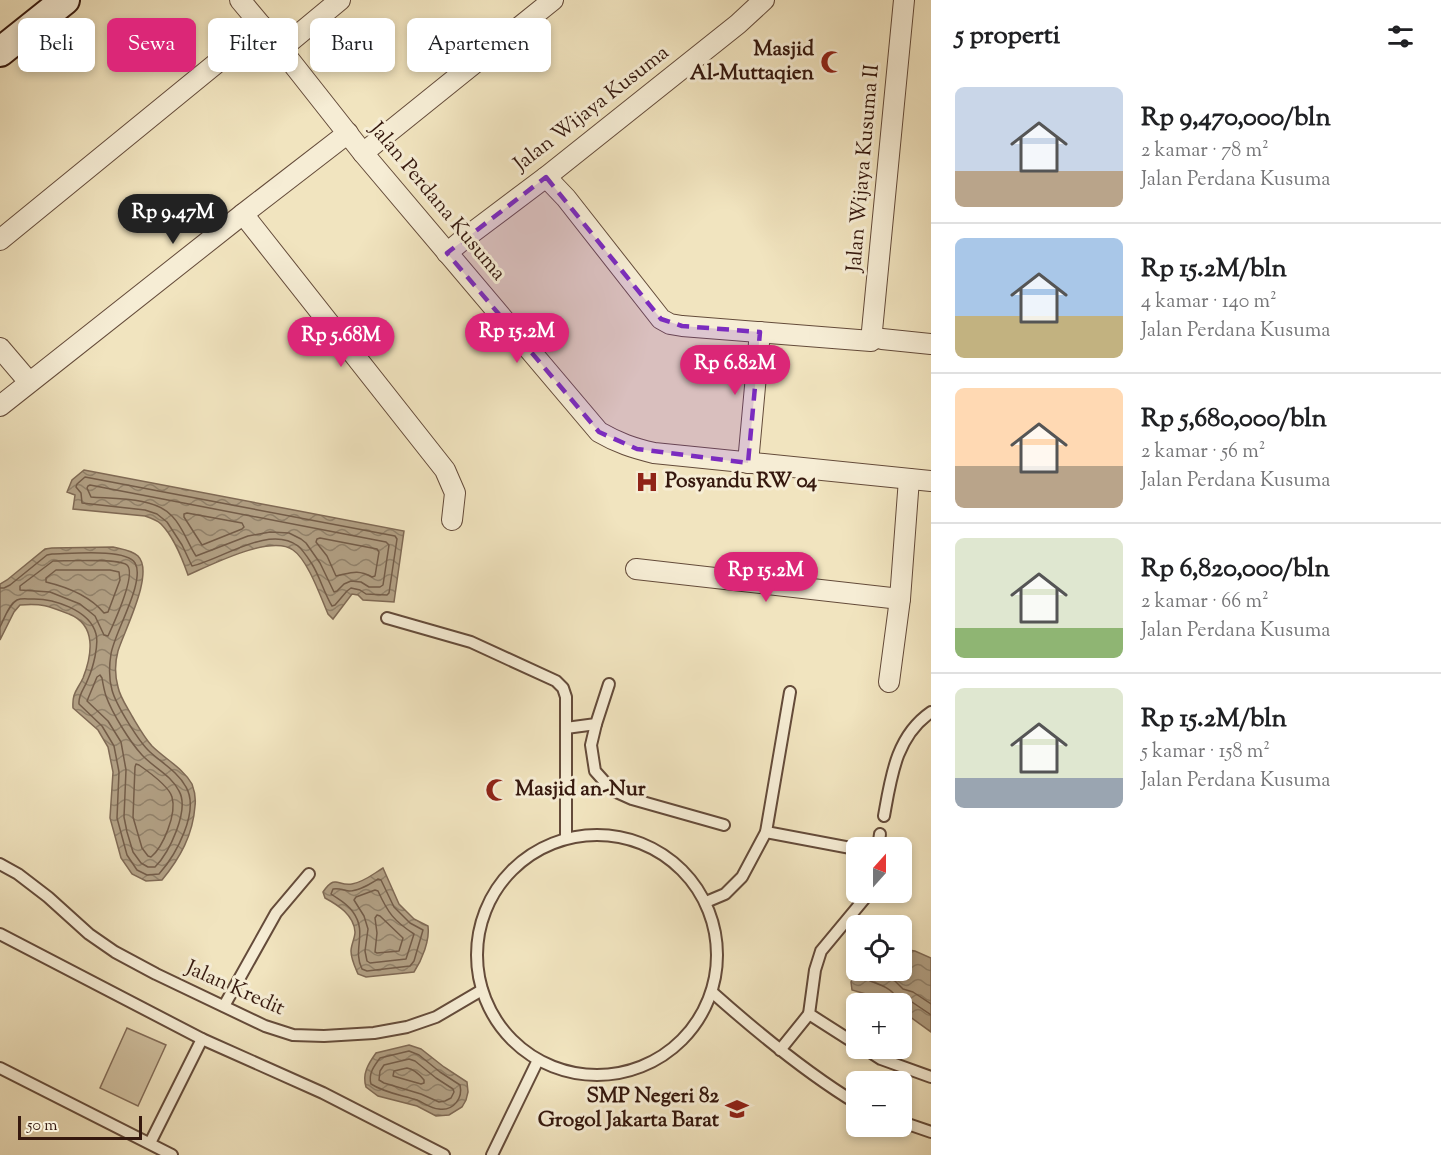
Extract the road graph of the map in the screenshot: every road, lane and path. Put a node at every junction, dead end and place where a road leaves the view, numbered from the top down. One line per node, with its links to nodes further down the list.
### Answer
1 (65, 0): 9 (main road)
2 (240, 0): 7 (street, Jalan Perdana Kusuma)
3 (340, 0): 8 (street)
4 (553, 0): 13 (street)
5 (764, 0): 14 (street, Jalan Wijaya Kusuma)
6 (904, 0): 19 (street, Jalan Wijaya Kusuma II)
7 (255, 18)
8 (298, 35)
9 (0, 52)
10 (208, 70): 16 (street)
11 (298, 70): 12 (street, Jalan Perdana Kusuma)
12 (348, 133): 13 (street, Jalan Perdana Kusuma); 15 (street, Jalan Perdana Kusuma)
13 (363, 153): 17 (street, Jalan Perdana Kusuma)
14 (546, 177): 17 (street, Jalan Wijaya Kusuma); 18 (street)
15 (243, 214): 22 (street, Jalan Perdana Kusuma); 27 (street)
16 (0, 240)
17 (447, 253): 24 (street, Jalan Perdana Kusuma)
18 (760, 332): 19 (street); 24 (street)
19 (876, 340): 20 (street)
20 (931, 344)
21 (0, 348): 22 (street)
22 (29, 382): 23 (street, Jalan Perdana Kusuma)
23 (0, 406)
24 (748, 463): 25 (street, Jalan Perdana Kusuma)
25 (909, 479): 26 (street, Jalan Perdana Kusuma); 29 (street)
26 (931, 481)
27 (452, 520)
28 (636, 569): 29 (street)
29 (900, 599): 31 (street)
30 (387, 618): 36 (lane)
31 (889, 682)
32 (609, 684): 35 (lane)
33 (790, 692): 39 (lane)
34 (931, 712): 37 (lane)
35 (596, 724): 36 (lane); 38 (lane)
36 (566, 728): 42 (lane)
37 (884, 816)
38 (724, 825)
39 (766, 832): 43 (lane); 46 (lane)
40 (880, 834): 41 (lane)
41 (880, 837)
42 (566, 838): 46 (lane); 49 (lane)
43 (846, 847)
44 (0, 864): 51 (lane, Jalan Kredit)
45 (309, 874): 51 (lane)
46 (706, 902): 50 (lane)
47 (861, 903): 52 (lane)
48 (0, 934): 54 (lane)
49 (482, 990): 51 (lane, Jalan Kredit); 57 (lane)
50 (713, 993): 55 (lane); 57 (lane)
51 (224, 1006)
52 (809, 1014): 53 (lane); 55 (lane)
53 (846, 1038)
54 (202, 1039): 63 (lane); 65 (lane)
55 (780, 1050): 60 (lane)
56 (881, 1059): 59 (lane)
57 (538, 1060): 66 (lane)
58 (0, 1068): 63 (lane)
59 (931, 1077)
60 (846, 1097)
61 (912, 1125): 62 (lane)
62 (931, 1132)
63 (150, 1143): 64 (lane)
64 (172, 1155)
65 (444, 1155)
66 (492, 1155)

